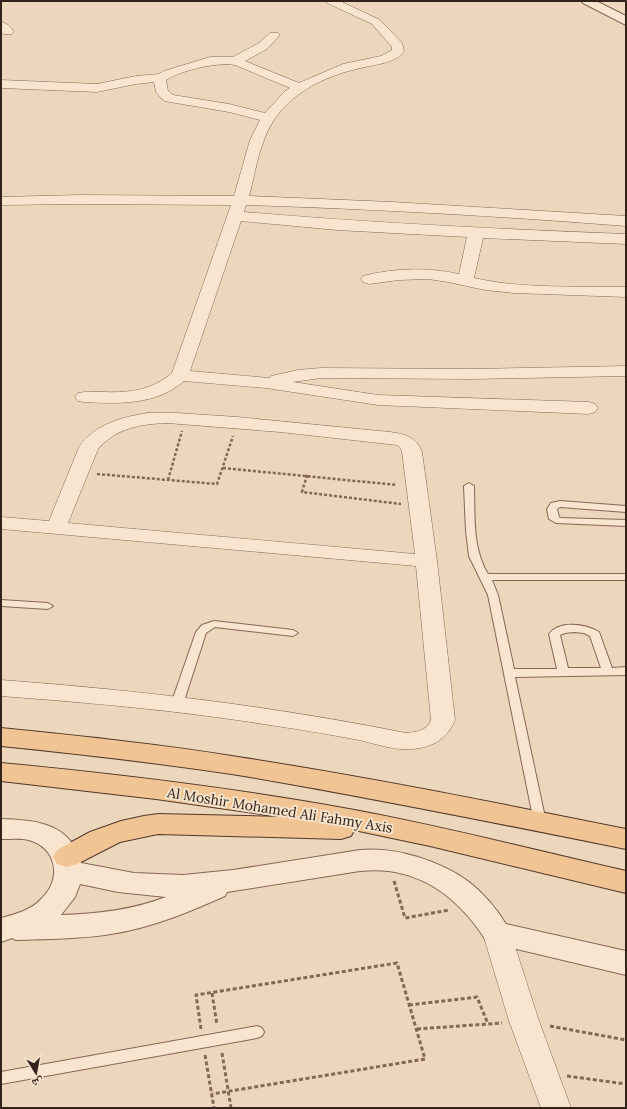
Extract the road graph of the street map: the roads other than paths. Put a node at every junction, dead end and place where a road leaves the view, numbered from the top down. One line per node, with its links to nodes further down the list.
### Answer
1 (331, 1): 8 (street)
2 (587, 1): 3 (street)
3 (626, 21)
4 (274, 35): 5 (street)
5 (235, 61): 6 (street); 8 (street)
6 (161, 78): 7 (street); 9 (street)
7 (1, 84)
8 (299, 87): 9 (street)
9 (268, 118): 11 (street)
10 (1, 201): 11 (street)
11 (240, 201): 12 (street); 13 (street)
12 (301, 202): 14 (street); 15 (street)
13 (235, 216): 14 (street); 22 (street)
14 (261, 217): 16 (street)
15 (626, 220)
16 (476, 233): 17 (street); 19 (street)
17 (626, 239)
18 (369, 279): 19 (street)
19 (465, 281): 20 (street)
20 (626, 292)
21 (626, 371): 23 (street)
22 (180, 375): 23 (street); 24 (street)
23 (266, 383): 25 (street)
24 (84, 397)
25 (589, 408)
26 (469, 486): 32 (lane)
27 (625, 509): 28 (lane); 28 (lane)
28 (626, 522)
29 (1, 523): 30 (street)
30 (56, 528): 31 (street); 31 (street)
31 (426, 562): 42 (street)
32 (485, 577): 33 (lane); 40 (lane)
33 (626, 577)
34 (1, 602): 35 (lane)
35 (48, 606)
36 (293, 633): 42 (lane)
37 (626, 671): 39 (lane)
38 (563, 672): 39 (lane); 39 (lane); 40 (lane)
39 (608, 672)
40 (509, 673): 45 (lane)
41 (1, 688): 42 (street)
42 (177, 704)
43 (1, 737): 45 (main road)
44 (1, 772): 46 (main road, Al Moshir Mohamed Ali Fahmy Axis)
45 (540, 822): 48 (main road)
46 (381, 826): 49 (main road); 51 (main road, Al Moshir Mohamed Ali Fahmy Axis)
47 (1, 829): 49 (street)
48 (626, 839)
49 (69, 864): 50 (street); 52 (street)
50 (231, 880): 52 (street); 53 (street)
51 (626, 882)
52 (9, 929)
53 (497, 934): 54 (street); 57 (street)
54 (626, 963)
55 (257, 1032): 56 (lane)
56 (1, 1078)
57 (556, 1108)

